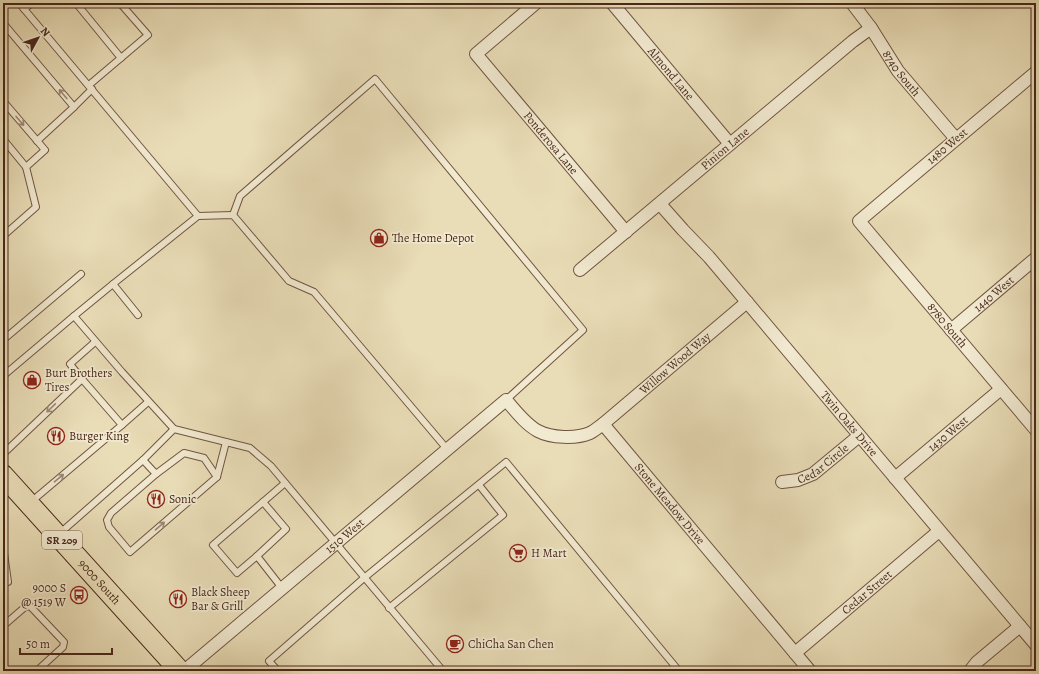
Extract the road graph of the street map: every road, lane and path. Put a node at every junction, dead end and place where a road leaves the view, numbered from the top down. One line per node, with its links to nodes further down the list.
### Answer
1 (19, 3): 8 (lane)
2 (32, 3): 8 (lane)
3 (76, 3): 11 (lane)
4 (120, 3): 11 (lane)
5 (536, 3): 25 (street, Ponderosa Lane)
6 (612, 3): 19 (street, Almond Lane)
7 (852, 3): 10 (street, 8740 South)
8 (24, 9): 13 (lane)
9 (3, 23): 15 (lane, one-way to 9)
10 (871, 28): 17 (street, 8740 South); 19 (street, Pinion Lane)
11 (121, 58): 13 (lane)
12 (1036, 72): 17 (street, 1480 West)
13 (91, 87): 15 (lane); 23 (lane)
14 (3, 101): 18 (lane, one-way to 18)
15 (74, 107): 18 (lane)
16 (3, 139): 20 (lane)
17 (956, 139): 24 (street, 1480 West)
18 (37, 141): 20 (lane)
19 (730, 144): 21 (street, Pinion Lane)
20 (26, 167): 26 (lane)
21 (660, 204): 25 (street, Pinion Lane); 31 (street, Twin Oaks Drive)
22 (233, 215): 23 (lane); 40 (lane); 48 (lane)
23 (198, 216): 30 (lane)
24 (859, 221): 34 (street, 8780 South)
25 (626, 232): 28 (street, Pinion Lane)
26 (3, 236)
27 (1036, 258): 34 (street, 1440 West)
28 (580, 270)
29 (81, 274): 35 (lane)
30 (113, 284): 32 (lane); 33 (lane)
31 (746, 302): 42 (street, Willow Wood Way); 46 (street, Twin Oaks Drive)
32 (138, 315)
33 (74, 316): 36 (lane); 37 (lane)
34 (951, 330): 39 (street, 8780 South)
35 (3, 340)
36 (95, 342): 38 (lane); 41 (lane)
37 (3, 376)
38 (82, 379): 43 (lane); 49 (lane, one-way to 49)
39 (1001, 389): 45 (street, 8780 South); 54 (street, 1430 West)
40 (506, 400): 42 (street); 48 (street, 1510 West)
41 (148, 402): 43 (lane); 44 (lane)
42 (603, 424): 72 (street, Stone Meadow Drive)
43 (122, 425): 59 (lane, one-way to 43)
44 (174, 429): 47 (lane); 50 (lane)
45 (1036, 430)
46 (859, 436): 54 (street, Twin Oaks Drive); 55 (street, Cedar Circle)
47 (226, 442): 53 (lane); 56 (lane)
48 (447, 449): 62 (street, 1510 West)
49 (3, 454)
50 (143, 460): 51 (lane); 61 (lane)
51 (156, 474): 53 (lane); 53 (lane, one-way to 53)
52 (3, 475): 59 (main road, 9000 South / SR 209)
53 (217, 477)
54 (896, 478): 60 (street, Twin Oaks Drive)
55 (782, 482)
56 (285, 483): 58 (lane); 62 (lane)
57 (479, 485): 65 (lane); 68 (lane); 78 (lane)
58 (263, 502): 64 (lane); 64 (lane)
59 (29, 504): 61 (main road, 9000 South / SR 209)
60 (939, 531): 70 (street, Twin Oaks Drive); 72 (street, Cedar Street)
61 (58, 536): 74 (main road, 9000 South / SR 209)
62 (335, 543): 65 (lane); 67 (street, 1510 West)
63 (3, 546): 66 (lane)
64 (257, 556): 67 (lane)
65 (364, 578): 68 (lane); 76 (lane)
66 (8, 582)
67 (282, 588): 75 (street, 1510 West)
68 (389, 608): 77 (lane)
69 (3, 626): 73 (lane)
70 (1020, 626): 71 (street, Twin Oaks Drive); 80 (street)
71 (1036, 645)
72 (795, 653): 79 (street, Stone Meadow Drive)
73 (40, 668)
74 (180, 671)
75 (184, 671)
76 (278, 671)
77 (443, 671)
78 (680, 671)
79 (810, 671)
80 (970, 671)

